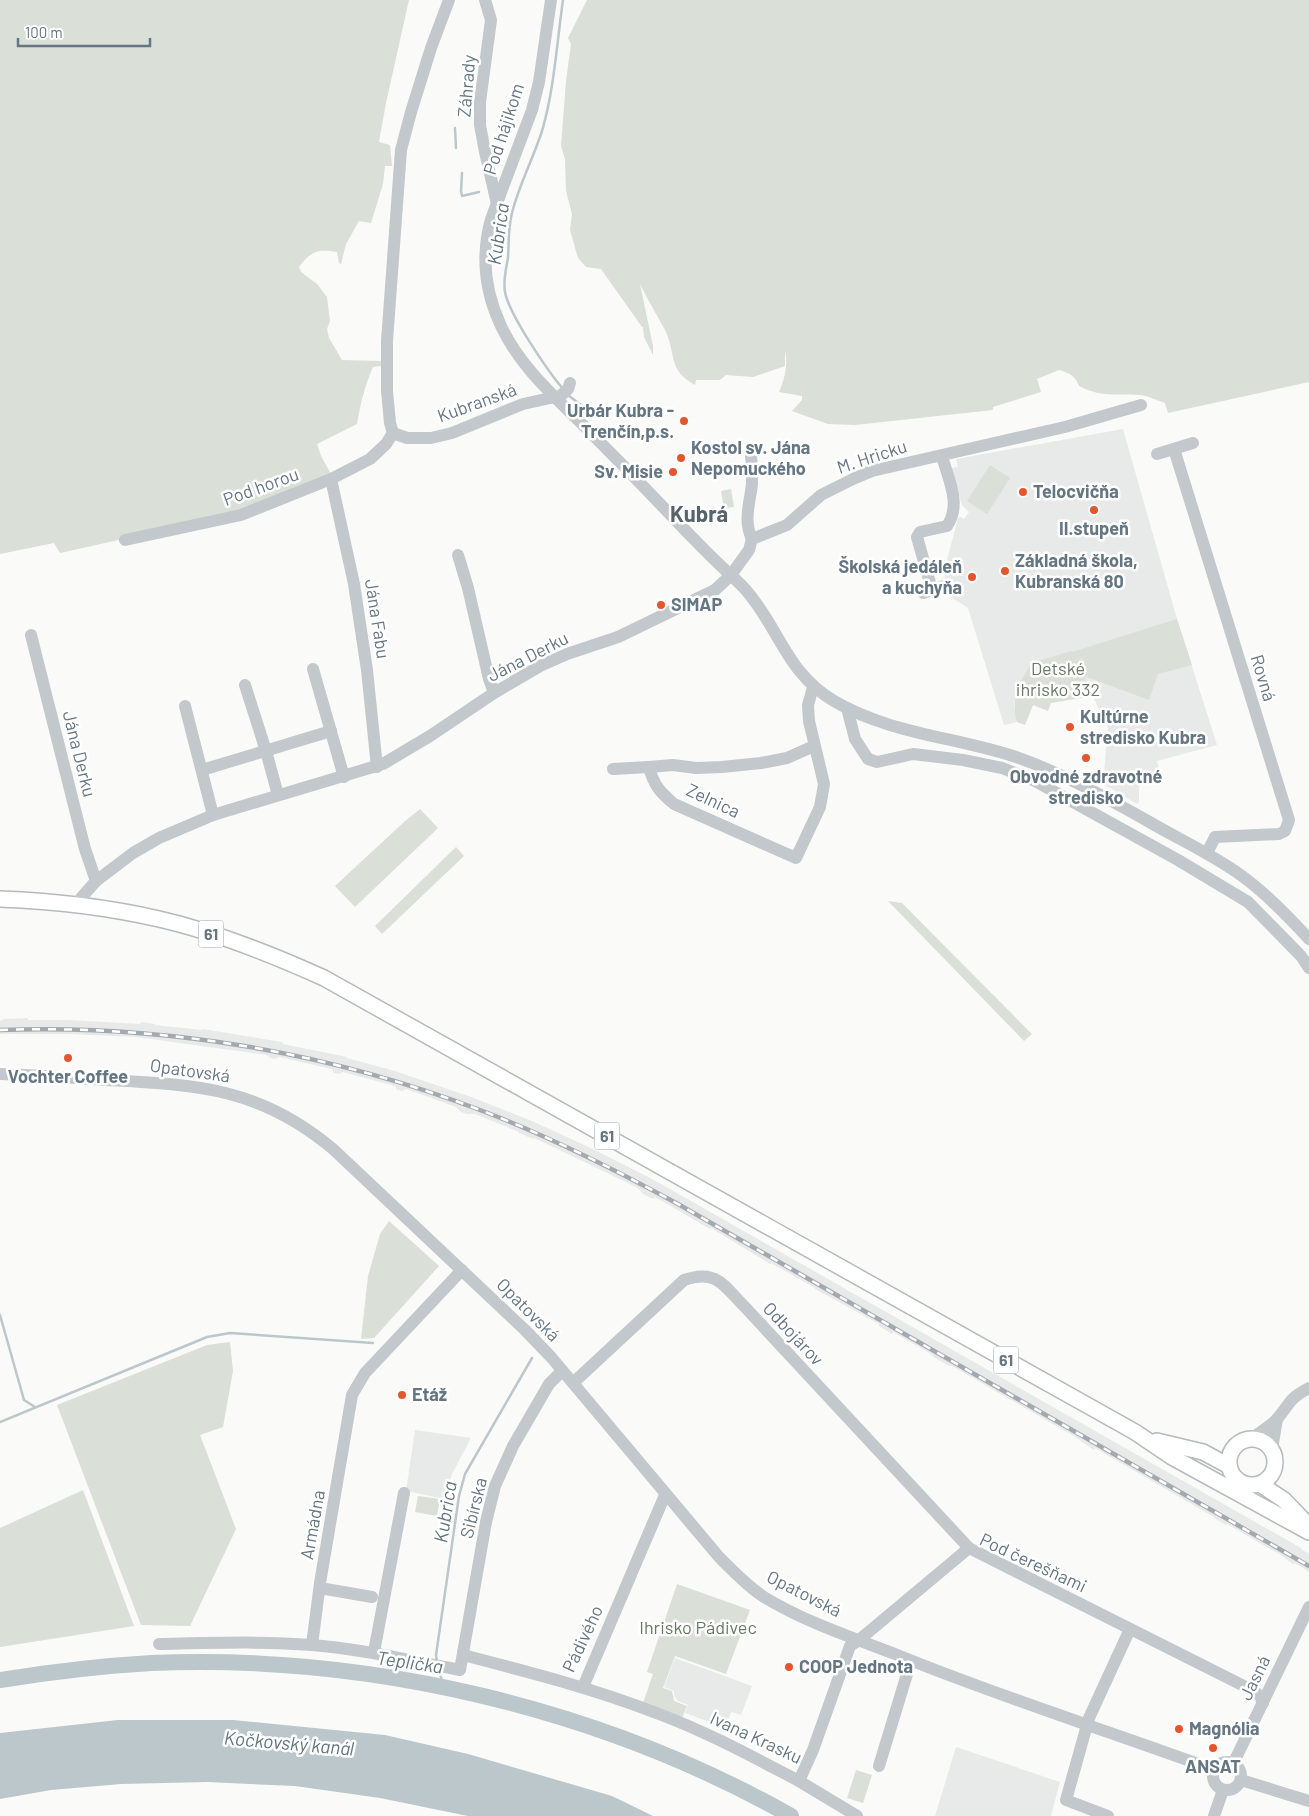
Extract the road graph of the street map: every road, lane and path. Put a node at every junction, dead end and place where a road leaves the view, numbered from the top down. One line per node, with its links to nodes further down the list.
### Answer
1 (449, 0): 7 (street)
2 (485, 0): 4 (street, Záhrady)
3 (551, 0): 4 (street, Pod hájikom)
4 (497, 204): 5 (street, Pod hájikom)
5 (562, 393): 7 (street, Kubranská); 17 (street)
6 (1141, 405): 12 (street, M. Hricku)
7 (393, 433): 13 (street, Pod horou)
8 (1193, 443): 9 (street)
9 (1174, 449): 10 (street); 45 (street, Rovná)
10 (1157, 454)
11 (751, 456): 14 (street)
12 (942, 456): 14 (street, M. Hricku); 18 (street)
13 (331, 479): 15 (street, Pod horou); 33 (street, Jána Fabu)
14 (752, 539): 17 (street)
15 (125, 540)
16 (458, 555): 23 (street)
17 (732, 575): 22 (street); 23 (street, Jána Derku)
18 (946, 584)
19 (31, 635): 47 (street, Jána Derku)
20 (313, 669): 26 (street)
21 (245, 685): 30 (street)
22 (813, 687): 25 (street); 29 (street, Zelnica)
23 (494, 693): 33 (street, Jána Derku)
24 (185, 706): 37 (street)
25 (847, 708): 27 (street); 31 (street)
26 (330, 730): 30 (street); 38 (street)
27 (917, 733): 28 (street); 31 (street)
28 (966, 744): 32 (street); 35 (street)
29 (814, 746): 34 (street, Zelnica); 34 (street, Zelnica)
30 (266, 750): 37 (street); 40 (street)
31 (913, 754): 32 (street)
32 (963, 760): 39 (street)
33 (377, 767): 38 (street, Jána Derku)
34 (649, 767): 36 (street)
35 (1042, 767): 39 (street); 41 (street)
36 (613, 769)
37 (202, 770): 42 (street)
38 (344, 776): 40 (street, Jána Derku)
39 (1035, 782): 43 (street)
40 (278, 795): 42 (street, Jána Derku)
41 (1117, 804): 43 (street); 44 (street)
42 (213, 815): 47 (street, Jána Derku)
43 (1109, 822): 46 (street)
44 (1187, 843): 45 (street); 46 (street)
45 (1206, 853): 48 (street)
46 (1178, 860): 50 (street)
47 (96, 880): 51 (street, Jána Derku)
48 (1258, 889): 50 (street); 52 (street)
49 (0, 899): 51 (main road, 61)
50 (1248, 902): 53 (street)
51 (80, 905): 61 (main road, 61)
52 (1309, 939)
53 (1305, 953): 54 (street)
54 (1309, 968)
55 (0, 1074): 56 (street, Opatovská)
56 (462, 1270): 57 (street, Opatovská); 75 (street, Armádna)
57 (562, 1371): 58 (street, Opatovská); 83 (street, Sibírska)
58 (573, 1383): 70 (street, Opatovská); 74 (street, Odbojárov)
59 (1309, 1388): 60 (street)
60 (1277, 1420): 62 (street); 64 (street)
61 (1135, 1432): 65 (main road, 61); 73 (main road, 61)
62 (1251, 1439): 63 (main road, 61); 64 (main road)
63 (1234, 1448): 65 (main road, 61); 66 (main road)
64 (1272, 1449): 67 (main road, 61)
65 (1203, 1452): 66 (main road, 61)
66 (1229, 1466): 68 (main road, 61)
67 (1274, 1473): 68 (main road); 71 (main road, 61)
68 (1260, 1484): 71 (main road, 61)
69 (404, 1494): 82 (street)
70 (665, 1495): 79 (street, Opatovská); 85 (street, Pádivého)
71 (1284, 1500): 72 (main road, 61)
72 (1309, 1526)
73 (1309, 1532)
74 (969, 1548): 78 (street, Pod čerešňami); 79 (street, Pod čerešňami)
75 (320, 1588): 76 (street); 81 (street, Armádna)
76 (372, 1597)
77 (1309, 1607): 86 (street, Jasná)
78 (1130, 1629): 86 (street, Pod čerešňami); 87 (street)
79 (859, 1640): 84 (street, Opatovská); 92 (street, Ivana Krasku)
80 (159, 1644): 81 (street)
81 (312, 1644): 82 (street)
82 (374, 1652): 83 (street, Sibírska)
83 (463, 1655): 85 (street, Pádivého)
84 (911, 1661): 87 (street, Opatovská); 89 (street)
85 (583, 1687): 92 (street, Ivana Krasku)
86 (1263, 1703): 88 (street, Jasná)
87 (1087, 1724): 90 (street, Opatovská); 96 (street)
88 (1233, 1764): 90 (street); 91 (street)
89 (880, 1766)
90 (1215, 1770): 93 (street)
91 (1241, 1780): 93 (street); 94 (street)
92 (799, 1781): 95 (street)
93 (1223, 1790): 97 (street)
94 (1309, 1802)
95 (857, 1816)
96 (1108, 1816)
97 (1214, 1816)

